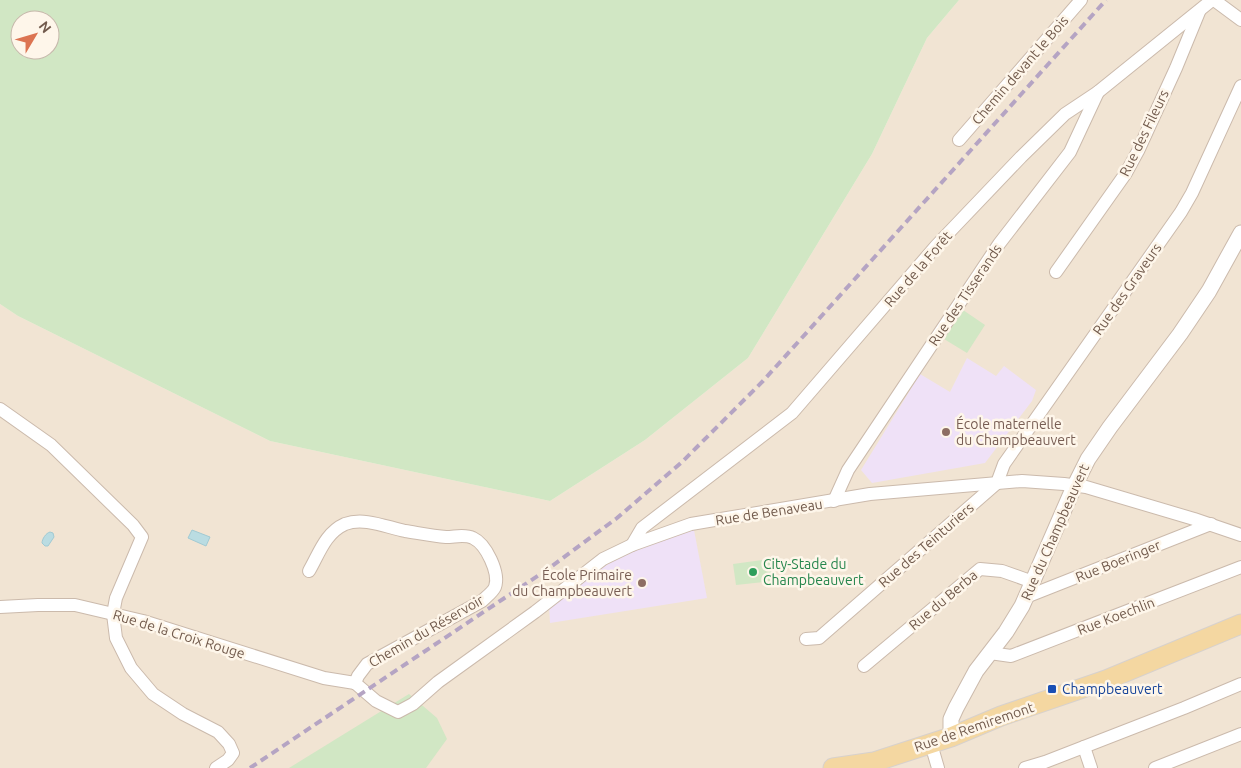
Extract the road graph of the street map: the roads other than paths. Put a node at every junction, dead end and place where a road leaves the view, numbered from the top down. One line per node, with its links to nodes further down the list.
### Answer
1 (1081, 0): 7 (street, Chemin devant le Bois)
2 (1213, 0): 3 (street, Rue de la Forêt); 4 (street)
3 (1200, 10): 6 (street, Rue de la Forêt); 10 (street, Rue des Fileurs)
4 (1241, 20)
5 (1241, 86): 12 (street, Rue des Graveurs)
6 (1098, 92): 14 (street, Rue des Tisserands); 17 (street, Rue de la Forêt)
7 (958, 140)
8 (1241, 233): 9 (street, Rue du Champbeauvert)
9 (1237, 250): 13 (street, Rue du Champbeauvert)
10 (1056, 272)
11 (0, 409): 23 (street)
12 (997, 483): 13 (street, Rue de Benaveau); 14 (street, Rue de Benaveau); 25 (street, Rue des Teinturiers)
13 (1075, 485): 15 (street, Rue de Benaveau); 20 (street, Rue du Champbeauvert)
14 (834, 501): 17 (street, Rue de Benaveau)
15 (1211, 524): 16 (street, Rue de Benaveau); 21 (street, Rue Boeringer)
16 (1241, 535)
17 (632, 545): 28 (street, Rue de Benaveau)
18 (1241, 568): 26 (street, Rue Koechlin)
19 (308, 571): 28 (street, Chemin du Réservoir)
20 (1032, 582): 21 (street, Rue du Champbeauvert); 27 (street, Rue du Berba)
21 (1026, 598): 26 (street, Rue du Champbeauvert)
22 (0, 607): 23 (street, Rue de la Croix Rouge)
23 (113, 614): 28 (street, Rue de la Croix Rouge); 34 (street)
24 (1241, 624): 31 (main road, Rue de Remiremont)
25 (806, 639)
26 (990, 653): 31 (street, Rue du Champbeauvert)
27 (864, 666)
28 (355, 683)
29 (1241, 684): 33 (street)
30 (1241, 734): 39 (street)
31 (951, 737): 32 (main road, Rue de Remiremont)
32 (931, 744): 35 (main road, Rue de Remiremont); 36 (street)
33 (1084, 747): 37 (street); 38 (street)
34 (216, 768)
35 (833, 768)
36 (938, 768)
37 (1025, 768)
38 (1091, 768)
39 (1155, 768)

